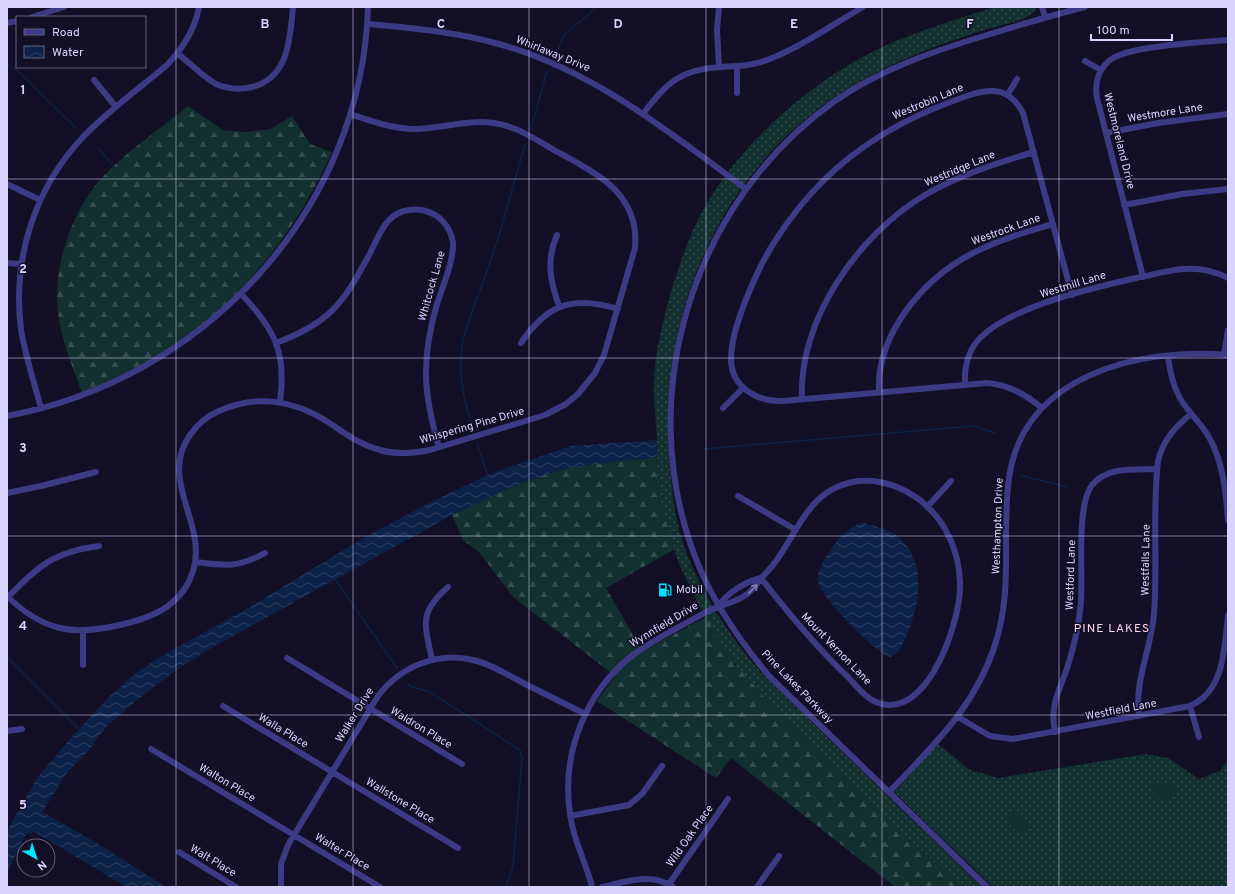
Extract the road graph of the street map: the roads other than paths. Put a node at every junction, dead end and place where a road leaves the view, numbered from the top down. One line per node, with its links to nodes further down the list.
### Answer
1 (64, 7): 9 (street)
2 (199, 7): 13 (street)
3 (293, 7): 13 (street)
4 (368, 7): 11 (street)
5 (719, 7): 16 (street)
6 (863, 7): 15 (street)
7 (1042, 7): 10 (street)
8 (1085, 7): 10 (street, Pine Lakes Parkway)
9 (35, 16)
10 (1045, 17): 29 (street, Pine Lakes Parkway)
11 (368, 24): 23 (street); 24 (street, Whirlaway Drive)
12 (1228, 40): 17 (street)
13 (178, 54): 22 (street)
14 (1085, 61): 17 (street)
15 (737, 66): 16 (street); 20 (street)
16 (719, 67): 24 (street)
17 (1101, 70): 26 (street, Westmoreland Drive)
18 (1017, 79): 21 (street)
19 (94, 80): 22 (street)
20 (737, 93)
21 (1008, 94): 27 (street); 49 (street, Westrobin Lane)
22 (116, 107): 31 (street)
23 (350, 114): 39 (street); 42 (street, Whispering Pine Drive)
24 (643, 114): 29 (street, Whirlaway Drive)
25 (1228, 114): 26 (street, Westmore Lane)
26 (1106, 133): 32 (street, Westmoreland Drive)
27 (1034, 152): 33 (street); 51 (street, Westridge Lane)
28 (7, 184): 31 (street)
29 (746, 189): 73 (street, Pine Lakes Parkway)
30 (1228, 189): 32 (street)
31 (40, 200): 36 (street)
32 (1124, 205): 37 (street, Westmoreland Drive)
33 (1053, 224): 40 (street); 50 (street, Westrock Lane)
34 (557, 235): 41 (street)
35 (7, 263): 36 (street)
36 (21, 264): 53 (street)
37 (1143, 276): 38 (street, Westmill Lane); 40 (street, Westmill Lane)
38 (1228, 278)
39 (242, 294): 44 (street); 53 (street)
40 (1072, 295): 48 (street, Westmill Lane)
41 (559, 306): 42 (street); 45 (street)
42 (618, 309): 58 (street, Whispering Pine Drive)
43 (1228, 330): 46 (street)
44 (276, 343): 52 (street); 58 (street, Whitcock Lane)
45 (521, 344)
46 (1226, 354): 47 (street, Westhampton Drive)
47 (1168, 356): 55 (street, Westhampton Drive); 56 (street)
48 (965, 384): 50 (street); 55 (street)
49 (743, 388): 51 (street); 54 (street)
50 (879, 392): 51 (street)
51 (802, 399)
52 (280, 401): 58 (street, Whispering Pine Drive); 69 (street, Whispering Pine Drive)
53 (41, 408): 57 (street)
54 (723, 408)
55 (1042, 408): 84 (street, Westhampton Drive)
56 (1191, 414): 59 (street, Westfalls Lane); 65 (street)
57 (7, 416)
58 (439, 447)
59 (1157, 469): 83 (street, Westfalls Lane); 87 (street, Westford Lane)
60 (96, 472): 62 (street)
61 (951, 481): 64 (street)
62 (7, 493)
63 (738, 496): 66 (street)
64 (927, 507): 66 (street, Mount Vernon Lane); 70 (street, Mount Vernon Lane)
65 (1228, 520)
66 (796, 530): 70 (street, Mount Vernon Lane)
67 (99, 546): 72 (street)
68 (265, 553): 69 (street)
69 (196, 562): 75 (street, Whispering Pine Drive)
70 (761, 578): 73 (street, Mount Vernon Lane); 73 (street, Mount Vernon Lane, one-way to 70)
71 (448, 587): 77 (street)
72 (7, 597): 75 (street, Whispering Pine Drive)
73 (719, 606): 82 (street, Wynnfield Drive); 93 (street, Pine Lakes Parkway)
74 (1228, 615): 80 (street, Westfield Lane)
75 (83, 631): 78 (street)
76 (287, 658): 81 (street, Waldron Place)
77 (432, 660): 81 (street, Walker Drive); 82 (street, Walker Drive)
78 (83, 665)
79 (223, 706): 92 (street, Walla Place)
80 (1190, 706): 83 (street, Westfield Lane); 88 (street)
81 (370, 709): 90 (street, Waldron Place); 92 (street, Walker Drive)
82 (585, 714): 95 (street, Wynnfield Drive)
83 (1139, 716): 87 (street, Westfield Lane)
84 (958, 717): 87 (street, Westfield Lane); 93 (street, Westhampton Drive)
85 (22, 729): 86 (street)
86 (7, 731)
87 (1055, 732)
88 (1199, 736)
89 (151, 749): 96 (street, Walton Place)
90 (462, 764)
91 (662, 766): 95 (street)
92 (332, 772): 96 (street, Walker Drive); 97 (street, Wallstone Place)
93 (889, 792): 107 (street, Pine Lakes Parkway)
94 (728, 799): 100 (street, Wild Oak Place)
95 (570, 816): 104 (street, Wynnfield Drive)
96 (293, 835): 102 (street, Walker Drive); 103 (street, Walter Place)
97 (458, 848)
98 (179, 852): 101 (street, Walt Place)
99 (780, 856): 106 (street)
100 (671, 886): 105 (street)
101 (236, 887)
102 (281, 887)
103 (380, 887)
104 (592, 887)
105 (602, 887)
106 (757, 887)
107 (987, 887)

